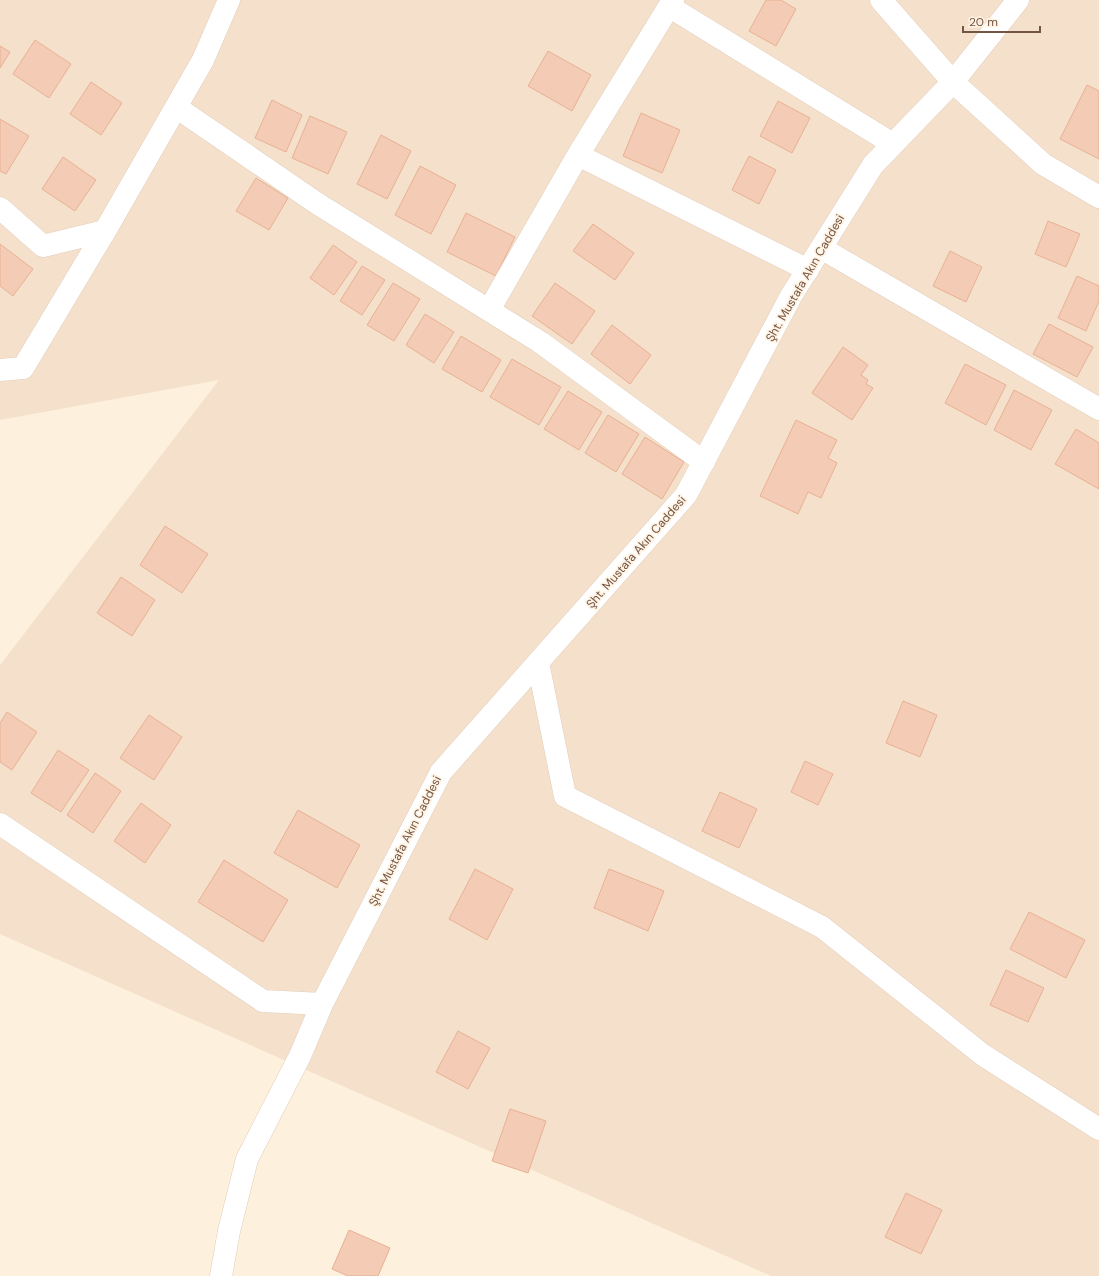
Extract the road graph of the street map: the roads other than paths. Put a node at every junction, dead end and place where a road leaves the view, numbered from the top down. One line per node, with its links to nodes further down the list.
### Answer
1 (229, 0): 6 (street)
2 (881, 0): 5 (street)
3 (1018, 0): 5 (street, Şht. Mustafa Akın Caddesi)
4 (672, 4): 7 (street); 8 (street)
5 (953, 82): 7 (street, Şht. Mustafa Akın Caddesi); 9 (street)
6 (176, 107): 11 (street); 14 (street)
7 (893, 144): 12 (street, Şht. Mustafa Akın Caddesi)
8 (578, 155): 13 (street); 14 (street)
9 (1099, 197)
10 (0, 208): 11 (street)
11 (105, 231): 15 (street)
12 (821, 248): 13 (street, Şht. Mustafa Akın Caddesi); 16 (street)
13 (808, 270): 17 (street, Şht. Mustafa Akın Caddesi)
14 (489, 310): 17 (street)
15 (0, 370)
16 (1099, 409)
17 (704, 462): 18 (street, Şht. Mustafa Akın Caddesi)
18 (538, 663): 20 (street, Şht. Mustafa Akın Caddesi); 21 (street)
19 (0, 824): 20 (street)
20 (322, 1004): 22 (street, Şht. Mustafa Akın Caddesi)
21 (1099, 1129)
22 (221, 1276)

